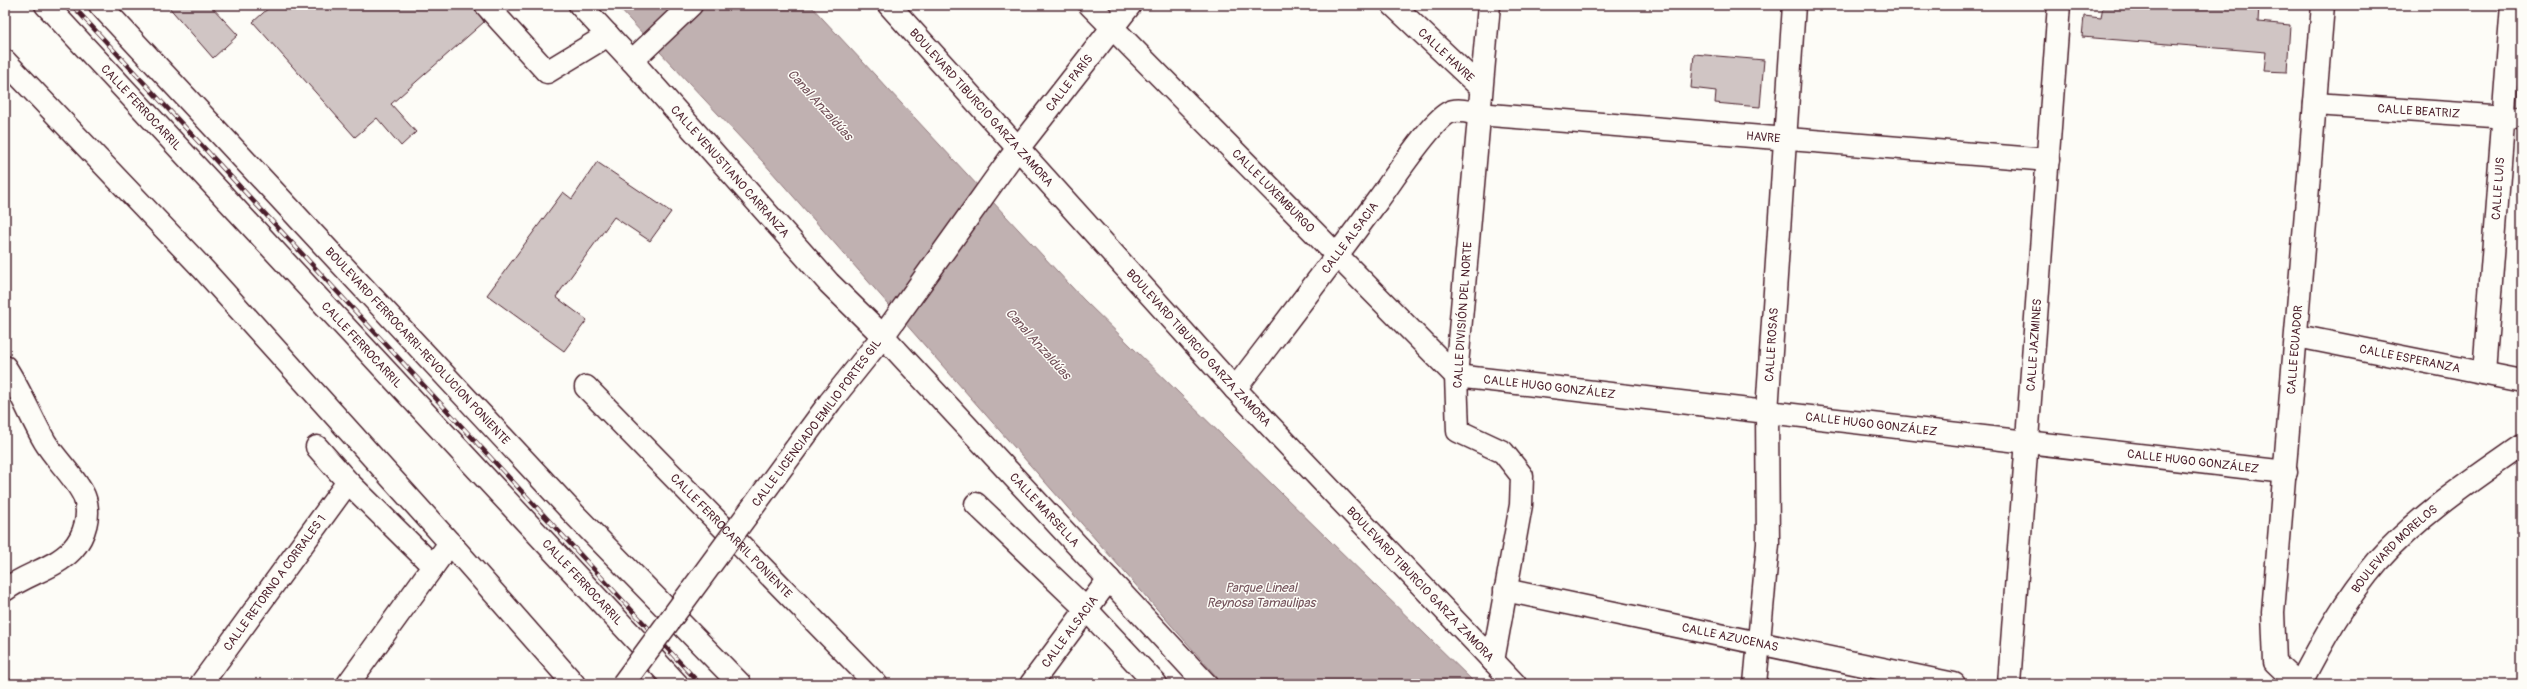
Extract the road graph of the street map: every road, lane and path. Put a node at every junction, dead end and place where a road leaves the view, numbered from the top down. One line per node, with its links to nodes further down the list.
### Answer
1 (46, 5): 54 (street, CALLE FERROCARRIL)
2 (100, 5): 55 (street, BOULEVARD FERROCARRI-REVOLUCION PONIENTE)
3 (486, 5): 16 (street)
4 (580, 5): 16 (street, CALLE VENUSTIANO CARRANZA)
5 (691, 5): 17 (street)
6 (889, 5): 24 (street, BOULEVARD TIBURCIO GARZA ZAMORA)
7 (1090, 5): 15 (street, CALLE LUXEMBURGO)
8 (1130, 5): 15 (street, CALLE PARÍS)
9 (1393, 5): 19 (street, CALLE HAVRE)
10 (1489, 5): 19 (street, CALLE DIVISIÓN DEL NORTE)
11 (1794, 5): 23 (street, CALLE ROSAS)
12 (2059, 5): 25 (street, CALLE JAZMINES)
13 (2324, 5): 20 (street, CALLE ECUADOR)
14 (2512, 5): 22 (street, CALLE LUIS)
15 (1114, 28): 24 (street, CALLE PARÍS); 26 (street, CALLE LUXEMBURGO)
16 (608, 34): 17 (street, CALLE VENUSTIANO CARRANZA)
17 (638, 55): 27 (street, CALLE VENUSTIANO CARRANZA)
18 (5, 61): 42 (street)
19 (1481, 88): 21 (street, CALLE DIVISIÓN DEL NORTE)
20 (2316, 104): 22 (street, CALLE BEATRIZ); 28 (street, CALLE ECUADOR)
21 (1478, 114): 23 (street, HAVRE); 26 (street, CALLE ALSACIA); 31 (street, CALLE DIVISIÓN DEL NORTE)
22 (2513, 118): 30 (street, CALLE LUIS)
23 (1786, 139): 25 (street, HAVRE); 35 (street, CALLE ROSAS)
24 (1014, 154): 27 (street, CALLE LICENCIADO EMILIO PORTES GIL); 34 (street, BOULEVARD TIBURCIO GARZA ZAMORA)
25 (2048, 160): 36 (street, CALLE JAZMINES)
26 (1338, 255): 31 (street, CALLE LUXEMBURGO); 34 (street, CALLE ALSACIA)
27 (883, 336): 44 (street, CALLE MARSELLA); 53 (street, CALLE LICENCIADO EMILIO PORTES GIL, bridge)
28 (2297, 336): 30 (street, CALLE ESPERANZA); 39 (street, CALLE ECUADOR)
29 (5, 367): 45 (street)
30 (2484, 373): 32 (street, CALLE ESPERANZA)
31 (1456, 376): 35 (street, CALLE HUGO GONZÁLEZ); 46 (street, CALLE DIVISIÓN DEL NORTE)
32 (2522, 381)
33 (586, 388): 56 (street, CALLE FERROCARRIL PONIENTE)
34 (1235, 389): 49 (street, BOULEVARD TIBURCIO GARZA ZAMORA)
35 (1768, 412): 36 (street, CALLE HUGO GONZÁLEZ); 48 (street, CALLE ROSAS)
36 (2028, 442): 39 (street, CALLE HUGO GONZÁLEZ); 63 (street, CALLE JAZMINES)
37 (2522, 445): 64 (street, BOULEVARD MORELOS)
38 (317, 447): 40 (street)
39 (2286, 472): 64 (street, CALLE ECUADOR)
40 (348, 482): 43 (street); 50 (street, CALLE RETORNO A CORRALES 1)
41 (976, 504): 47 (street)
42 (450, 543): 43 (street); 52 (street)
43 (433, 566): 51 (street)
44 (1109, 578): 47 (street, CALLE ALSACIA); 59 (street, CALLE MARSELLA)
45 (5, 590)
46 (1505, 590): 48 (street, CALLE AZUCENAS); 49 (street, CALLE DIVISIÓN DEL NORTE)
47 (1086, 609): 57 (street, CALLE ALSACIA); 58 (street)
48 (1758, 644): 61 (street, CALLE ROSAS); 62 (street, CALLE AZUCENAS)
49 (1493, 661): 60 (street, BOULEVARD TIBURCIO GARZA ZAMORA)
50 (201, 684)
51 (348, 684)
52 (574, 684)
53 (623, 684)
54 (677, 684)
55 (740, 684)
56 (876, 684)
57 (1031, 684)
58 (1156, 684)
59 (1206, 684)
60 (1515, 684)
61 (1755, 684)
62 (1954, 684)
63 (2009, 684)
64 (2299, 684)

